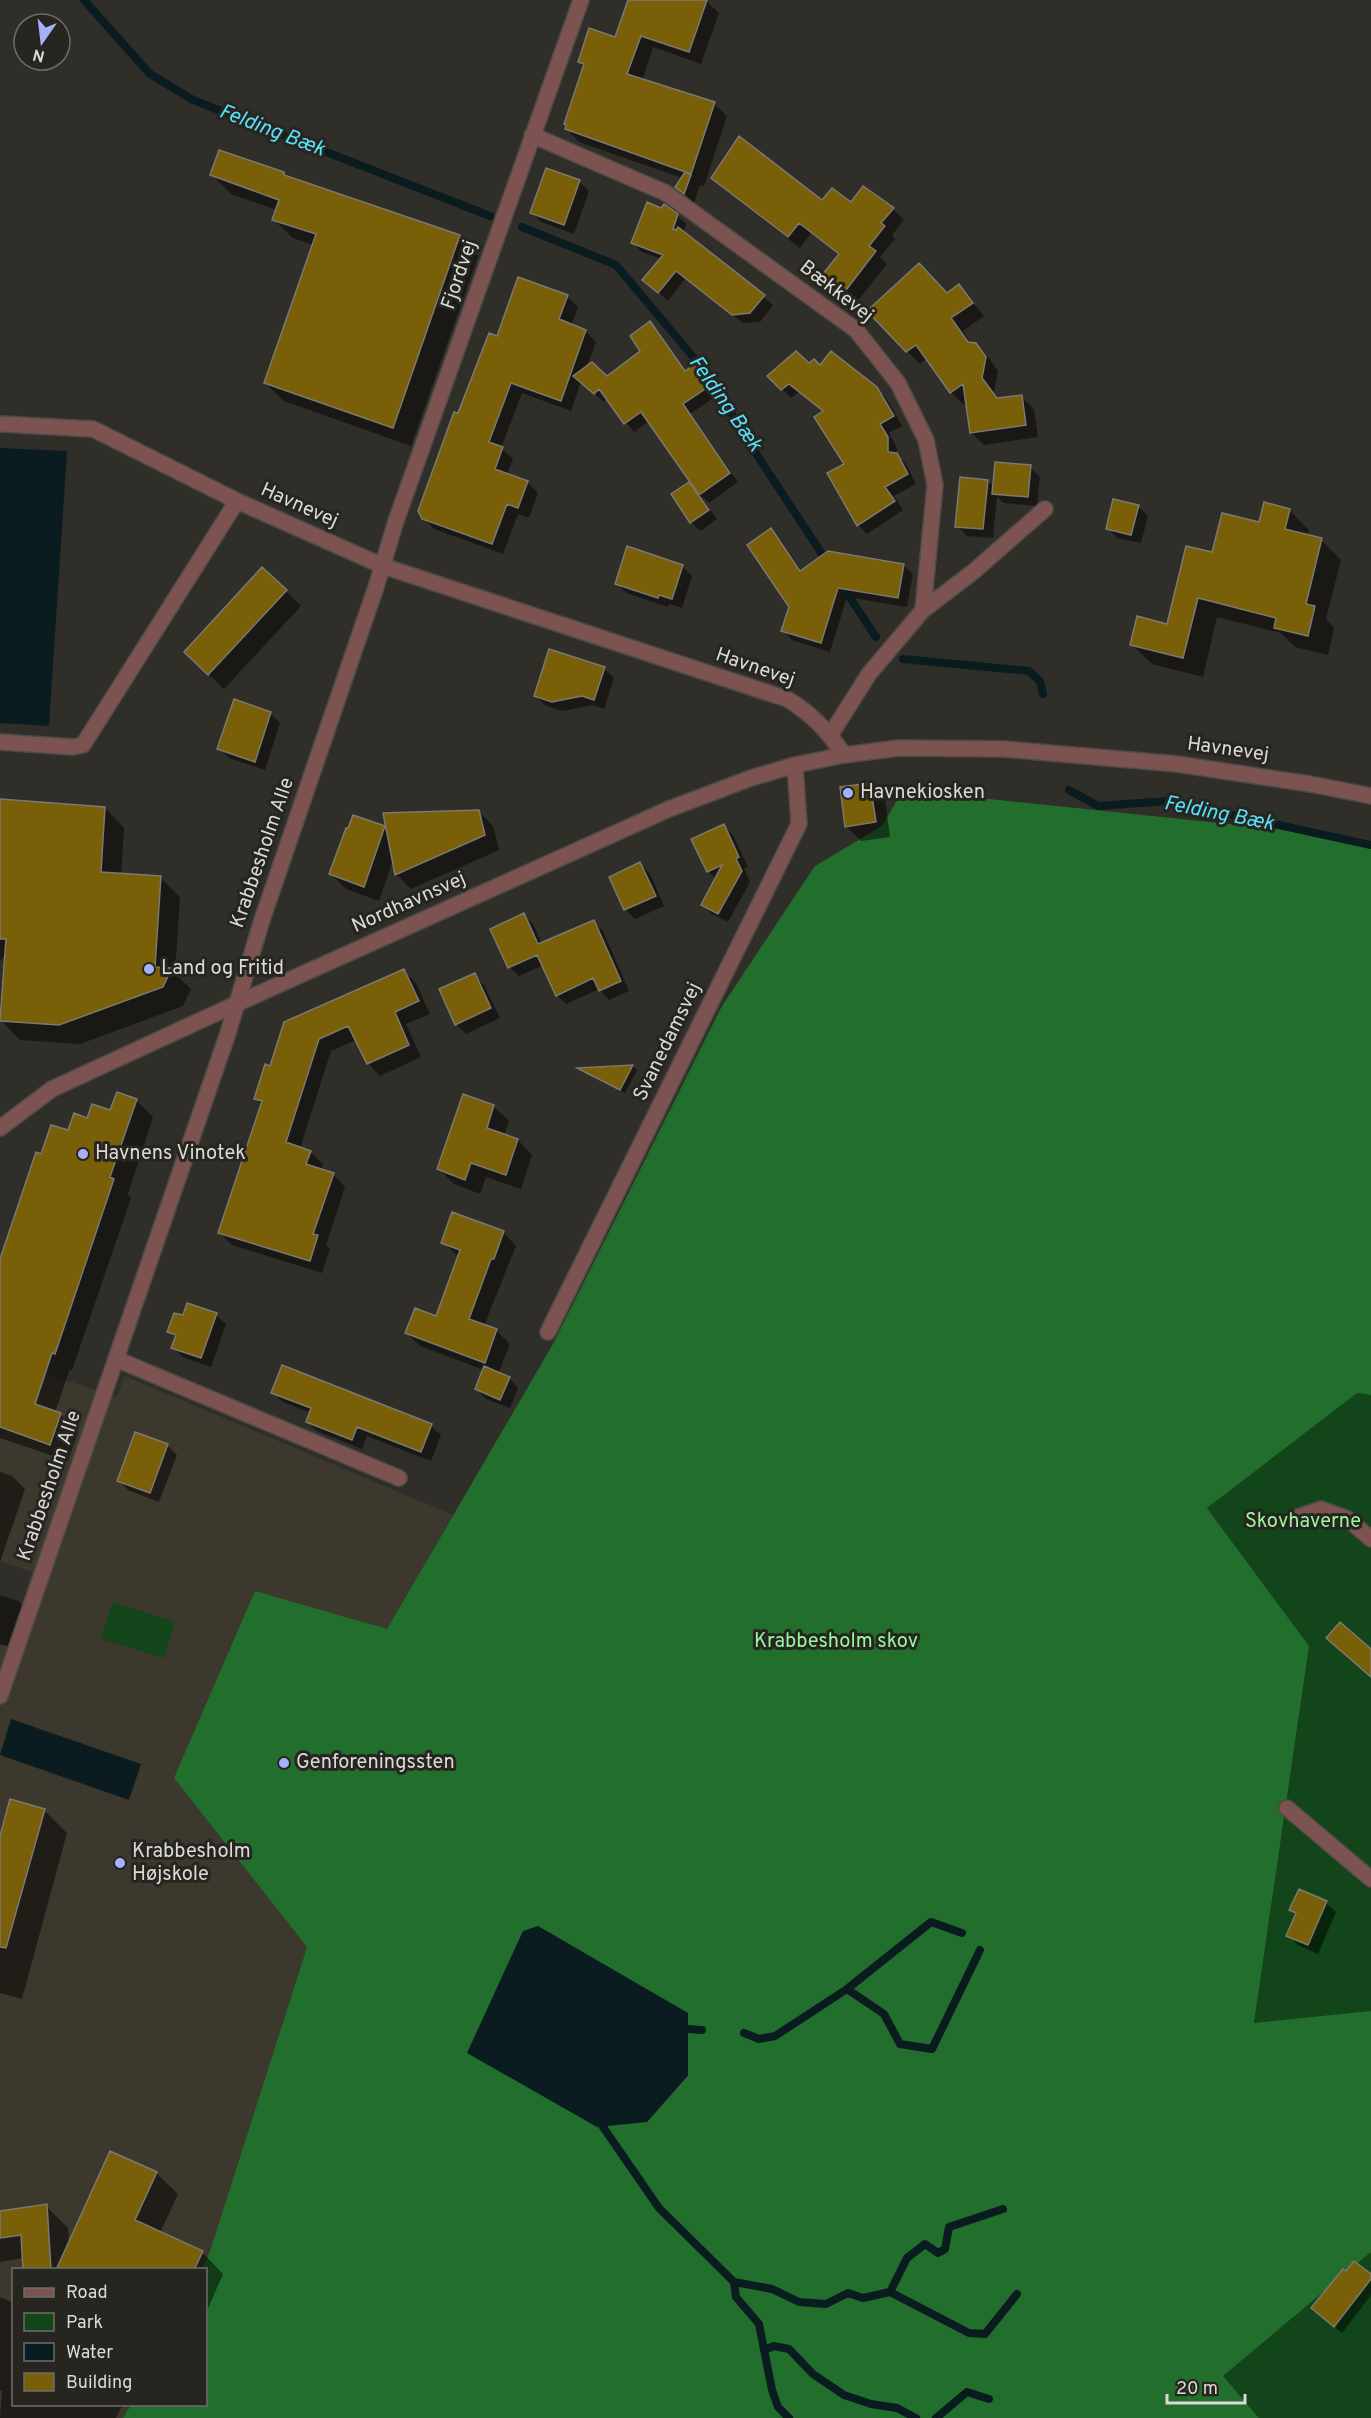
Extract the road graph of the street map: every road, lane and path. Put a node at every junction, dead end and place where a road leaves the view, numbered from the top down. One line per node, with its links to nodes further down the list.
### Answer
1 (581, 0): 2 (street, Fjordvej)
2 (532, 135): 6 (street, Fjordvej); 7 (street, Bækkevej)
3 (0, 424): 4 (street, Havnevej)
4 (237, 501): 6 (street, Havnevej); 9 (street, Havnevej)
5 (1045, 509): 7 (street)
6 (382, 566): 8 (street, Havnevej); 13 (street, Krabbesholm Alle)
7 (923, 610): 8 (street)
8 (831, 734): 10 (street, Havnevej)
9 (0, 742)
10 (844, 755): 11 (street, Nordhavnsvej); 12 (street, Havnevej)
11 (795, 765): 13 (street, Nordhavnsvej); 15 (street, Svanedamsvej)
12 (1371, 796)
13 (236, 1004): 14 (street, Nordhavnsvej); 16 (street, Krabbesholm Alle)
14 (2, 1123)
15 (548, 1332)
16 (116, 1359): 17 (street); 20 (street, Krabbesholm Alle)
17 (399, 1478)
18 (1292, 1519): 19 (street)
19 (1371, 1539)
20 (6, 1661): 21 (street, Krabbesholm Alle)
21 (0, 1696)
22 (1287, 1808): 23 (street)
23 (1371, 1879)

